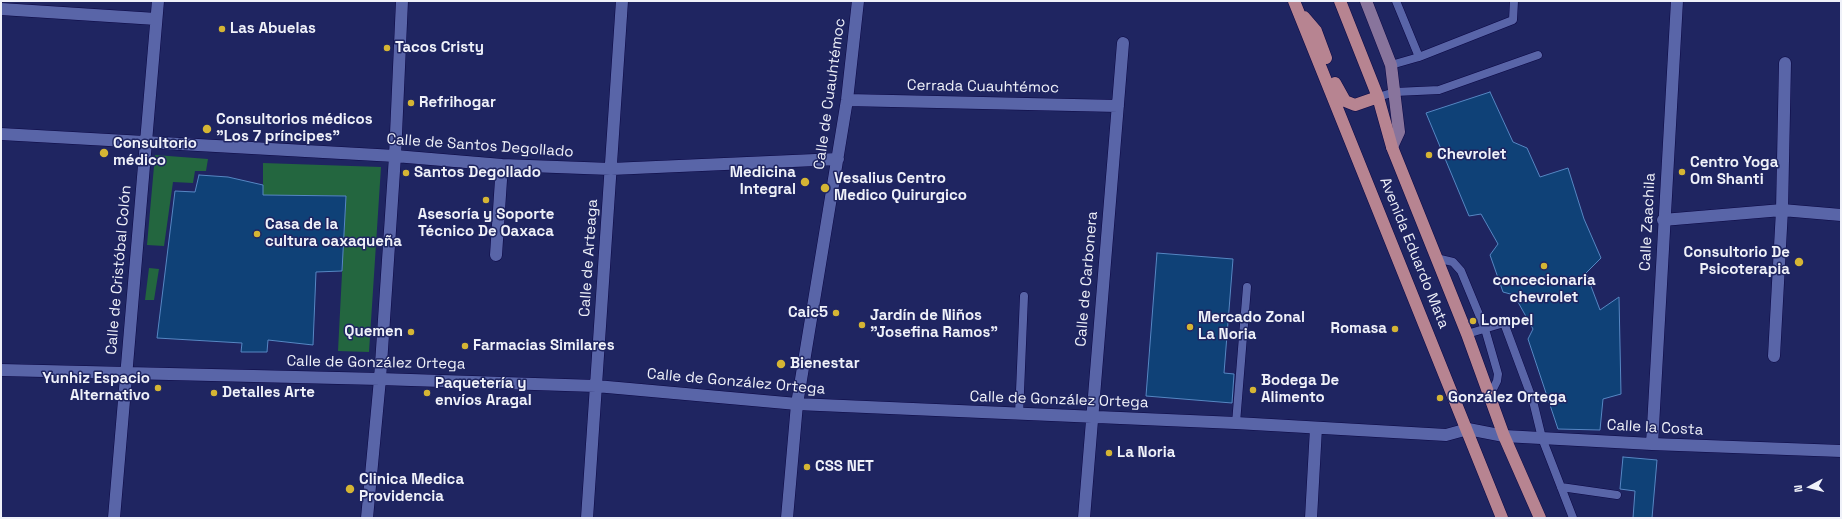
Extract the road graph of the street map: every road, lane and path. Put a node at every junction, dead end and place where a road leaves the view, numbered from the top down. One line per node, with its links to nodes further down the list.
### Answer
1 (158, 1): 12 (street, Calle de Cristóbal Colón)
2 (402, 1): 25 (street)
3 (622, 1): 28 (street, Calle de Arteaga)
4 (858, 1): 20 (street, Calle de Cuauhtémoc)
5 (1340, 1): 19 (main road, Avenida Eduardo Mata)
6 (1366, 1): 17 (street)
7 (1396, 1): 15 (lane)
8 (1514, 1): 15 (lane)
9 (1677, 1): 31 (street, Calle Zaachila)
10 (1296, 6): 19 (main road); 49 (main road, Avenida Eduardo Mata)
11 (1, 9): 12 (street)
12 (156, 19): 23 (street, Calle de Cristóbal Colón)
13 (1123, 43): 21 (street, Calle de Carbonera)
14 (1538, 55): 18 (lane)
15 (1419, 57): 17 (lane)
16 (1785, 63): 29 (street)
17 (1391, 65): 18 (street)
18 (1395, 92): 19 (lane); 24 (street)
19 (1378, 97): 24 (main road, Avenida Eduardo Mata)
20 (847, 100): 21 (street, Cerrada Cuauhtémoc); 26 (street, Calle de Cuauhtémoc)
21 (1118, 106): 46 (street, Calle de Carbonera)
22 (1, 134): 23 (street, Calle de Santos Degollado)
23 (146, 142): 25 (street, Calle de Santos Degollado); 40 (street, Calle de Cristóbal Colón)
24 (1392, 147): 33 (main road, Avenida Eduardo Mata)
25 (395, 156): 27 (street, Calle de Santos Degollado); 41 (street)
26 (838, 159): 28 (street, Calle de Santos Degollado); 44 (street, Calle de Cuauhtémoc)
27 (502, 165): 28 (street, Calle de Santos Degollado); 32 (street)
28 (611, 169): 42 (street, Calle de Arteaga)
29 (1782, 210): 30 (street); 31 (street); 38 (street)
30 (1841, 215)
31 (1663, 220): 52 (street, Calle Zaachila)
32 (496, 255)
33 (1436, 258): 36 (lane); 37 (main road, Avenida Eduardo Mata)
34 (1247, 286): 47 (lane)
35 (1024, 296): 45 (lane)
36 (1485, 329): 37 (lane); 43 (lane); 51 (lane)
37 (1467, 334): 43 (main road, Avenida Eduardo Mata)
38 (1774, 356)
39 (1, 370): 40 (street, Calle de González Ortega)
40 (126, 374): 41 (street, Calle de González Ortega); 56 (street, Calle de Cristóbal Colón)
41 (380, 379): 42 (street, Calle de González Ortega); 57 (street)
42 (596, 386): 44 (street, Calle de González Ortega); 58 (street, Calle de Arteaga)
43 (1490, 397): 50 (main road, Avenida Eduardo Mata)
44 (797, 404): 45 (street, Calle de González Ortega); 59 (street, Calle de Cuauhtémoc)
45 (1019, 415): 46 (street, Calle de González Ortega)
46 (1092, 418): 47 (street, Calle de González Ortega); 60 (street, Calle de Carbonera)
47 (1236, 424): 48 (street, Calle de González Ortega)
48 (1316, 428): 49 (street, Calle de González Ortega); 61 (street)
49 (1468, 429): 50 (street, Calle la Costa); 62 (main road, Avenida Eduardo Mata)
50 (1504, 436): 51 (street, Calle la Costa); 63 (main road, Avenida Eduardo Mata)
51 (1542, 438): 52 (street, Calle la Costa); 54 (lane)
52 (1652, 444): 53 (street, Calle la Costa)
53 (1841, 452)
54 (1561, 487): 55 (lane); 64 (lane)
55 (1617, 495)
56 (114, 518)
57 (366, 518)
58 (587, 518)
59 (787, 518)
60 (1084, 518)
61 (1312, 518)
62 (1502, 518)
63 (1540, 518)
64 (1573, 518)

